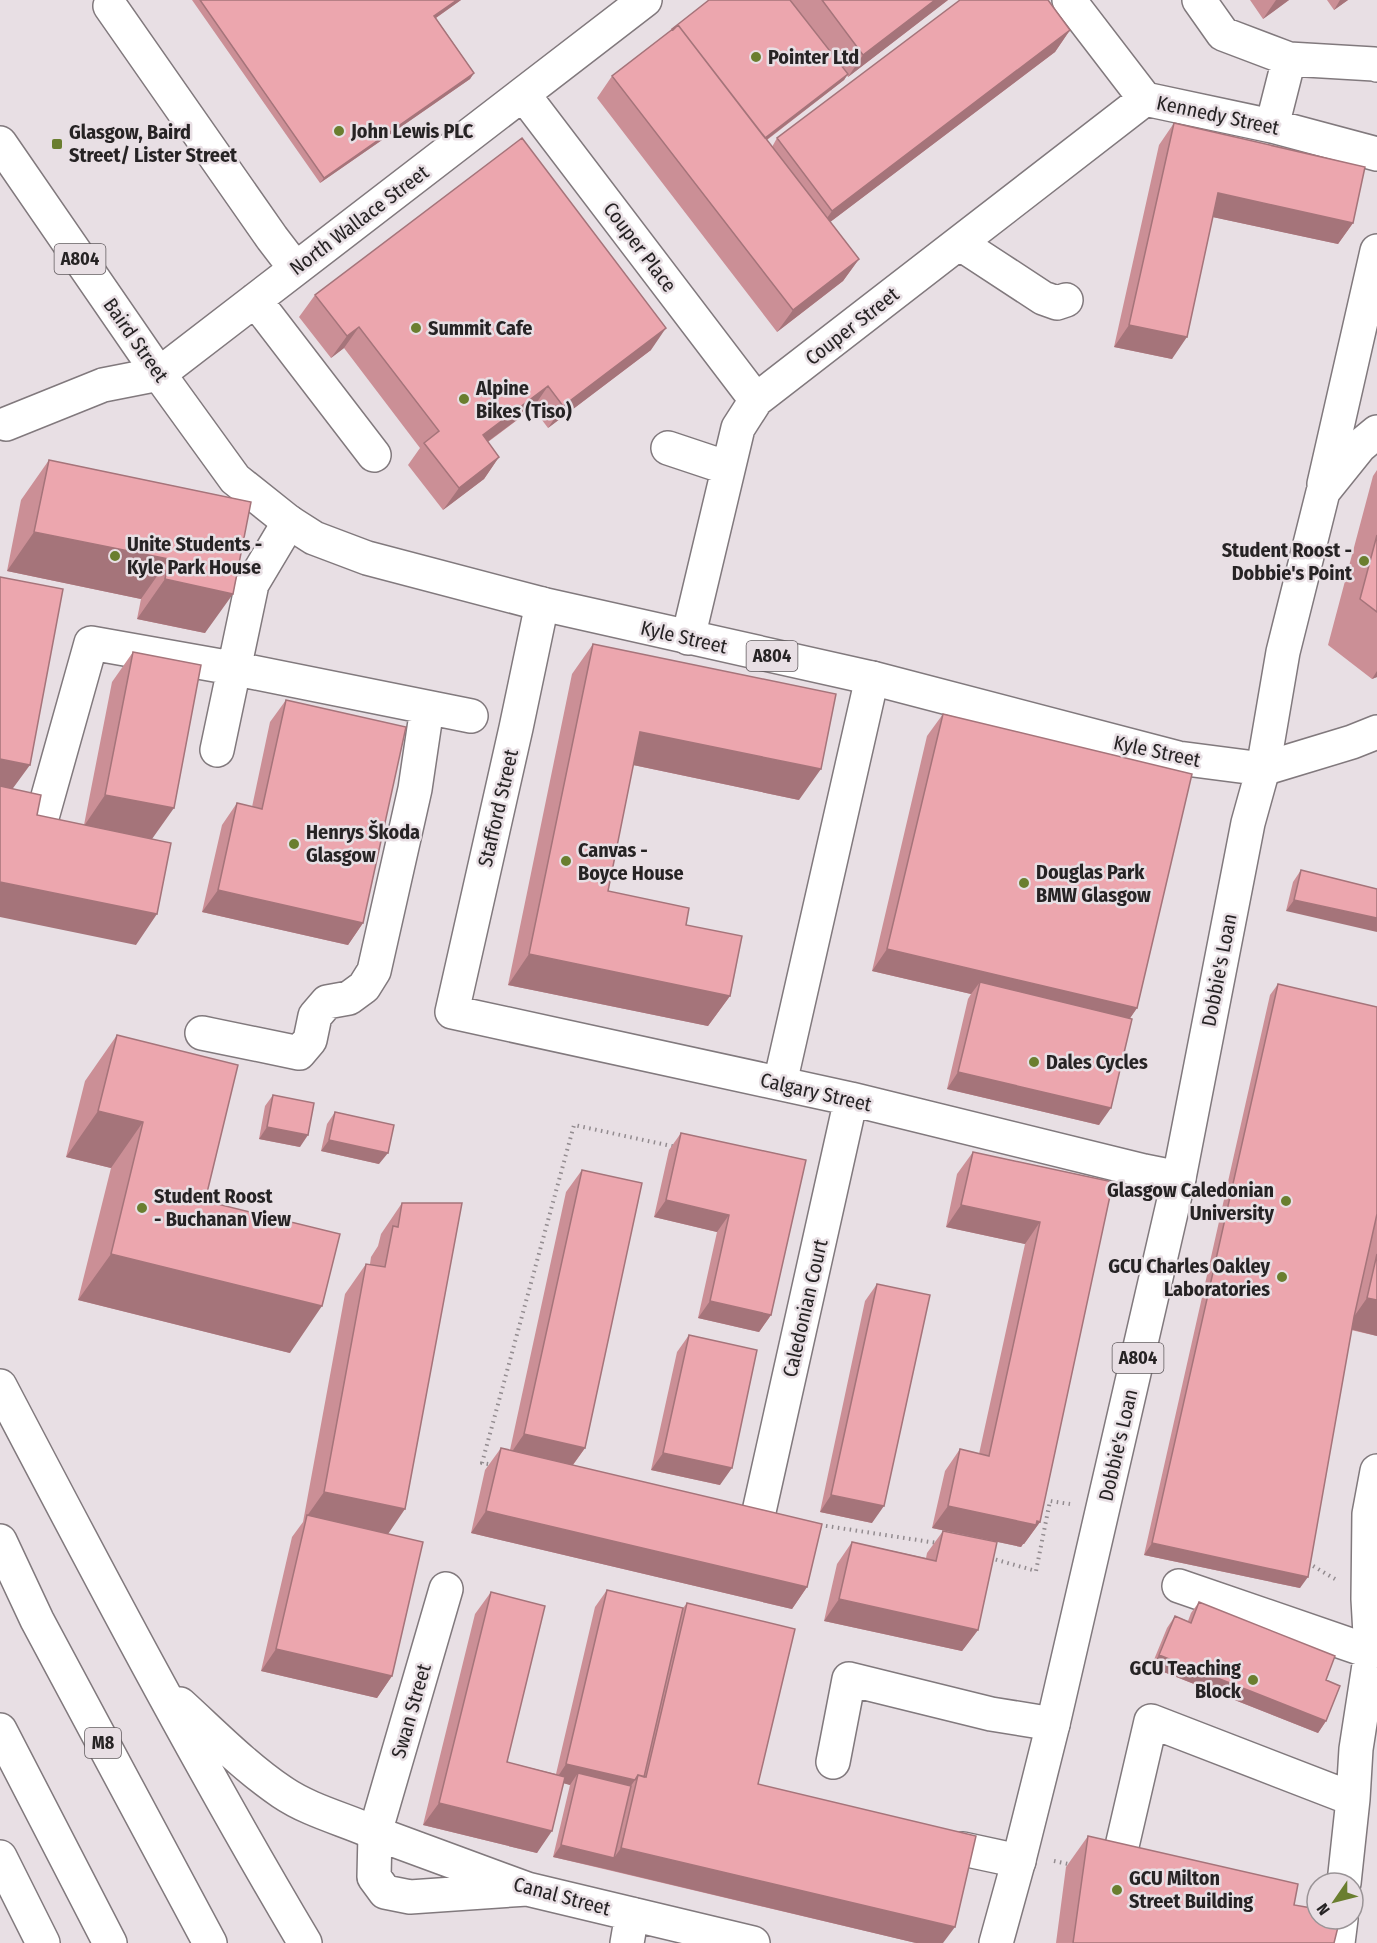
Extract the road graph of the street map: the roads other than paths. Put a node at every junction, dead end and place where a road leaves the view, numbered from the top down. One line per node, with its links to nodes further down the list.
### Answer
1 (1069, 0): 8 (main road, Kennedy Street)
2 (1199, 0): 5 (main road)
3 (630, 5): 7 (main road, North Wallace Street)
4 (110, 6): 14 (main road)
5 (1289, 59): 6 (main road); 9 (main road)
6 (1377, 65)
7 (523, 94): 14 (main road, North Wallace Street); 18 (main road, Couper Place)
8 (1145, 99): 9 (main road, Kennedy Street); 12 (main road, Couper Street)
9 (1272, 126): 11 (main road, Kennedy Street)
10 (0, 143): 17 (main road, Baird Street / A804)
11 (1377, 154)
12 (959, 243): 16 (main road); 18 (main road, Couper Street)
13 (1377, 251): 24 (main road, Dobbie's Loan)
14 (295, 268): 15 (main road, North Wallace Street)
15 (255, 300): 17 (main road, North Wallace Street); 22 (main road)
16 (1066, 300)
17 (159, 374): 19 (main road); 25 (main road, Baird Street / A804)
18 (756, 400): 23 (main road, Couper Street)
19 (6, 424)
20 (1377, 432): 24 (main road)
21 (668, 448): 23 (main road)
22 (374, 455)
23 (728, 468): 27 (main road, Couper Street)
24 (1323, 492): 34 (main road, Dobbie's Loan)
25 (289, 522): 26 (main road, Kyle Street / A804); 28 (main road)
26 (542, 604): 27 (main road, Kyle Street / A804); 36 (main road, Stafford Street)
27 (688, 638): 29 (main road, Kyle Street / A804)
28 (232, 669): 30 (main road); 33 (main road); 35 (main road)
29 (872, 678): 34 (main road, Kyle Street / A804); 38 (main road)
30 (428, 708): 31 (main road); 37 (main road)
31 (471, 716)
32 (1377, 732): 34 (main road)
33 (217, 750)
34 (1263, 768): 40 (main road, Dobbie's Loan / A804)
35 (43, 814)
36 (452, 1012): 38 (main road, Calgary Street)
37 (202, 1033)
38 (780, 1083): 39 (main road, Calgary Street)
39 (851, 1100): 40 (main road, Calgary Street); 43 (main road, Caledonian Court)
40 (1179, 1178): 49 (main road, Dobbie's Loan / A804)
41 (0, 1386): 48 (main road)
42 (1377, 1471): 47 (main road)
43 (758, 1516)
44 (0, 1540): 64 (main road, M8)
45 (1179, 1586): 47 (main road)
46 (446, 1589): 54 (main road, Swan Street)
47 (1371, 1652): 51 (main road)
48 (159, 1685): 54 (main road, Canal Street); 65 (main road)
49 (1053, 1725): 52 (main road); 57 (main road, Dobbie's Loan / A804)
50 (0, 1730): 63 (main road)
51 (1367, 1752): 53 (main road)
52 (833, 1762)
53 (1353, 1799): 58 (main road); 59 (main road)
54 (375, 1833): 60 (main road, Canal Street); 60 (main road, Swan Street)
55 (963, 1848): 57 (main road)
56 (0, 1857): 62 (main road)
57 (1020, 1858): 67 (main road, Dobbie's Loan / A804)
58 (1345, 1871)
59 (1116, 1872)
60 (527, 1889): 61 (main road, Canal Street)
61 (629, 1929): 66 (main road, Canal Street)
62 (43, 1943)
63 (110, 1943)
64 (210, 1943)
65 (305, 1943)
66 (753, 1943)
67 (996, 1943)

